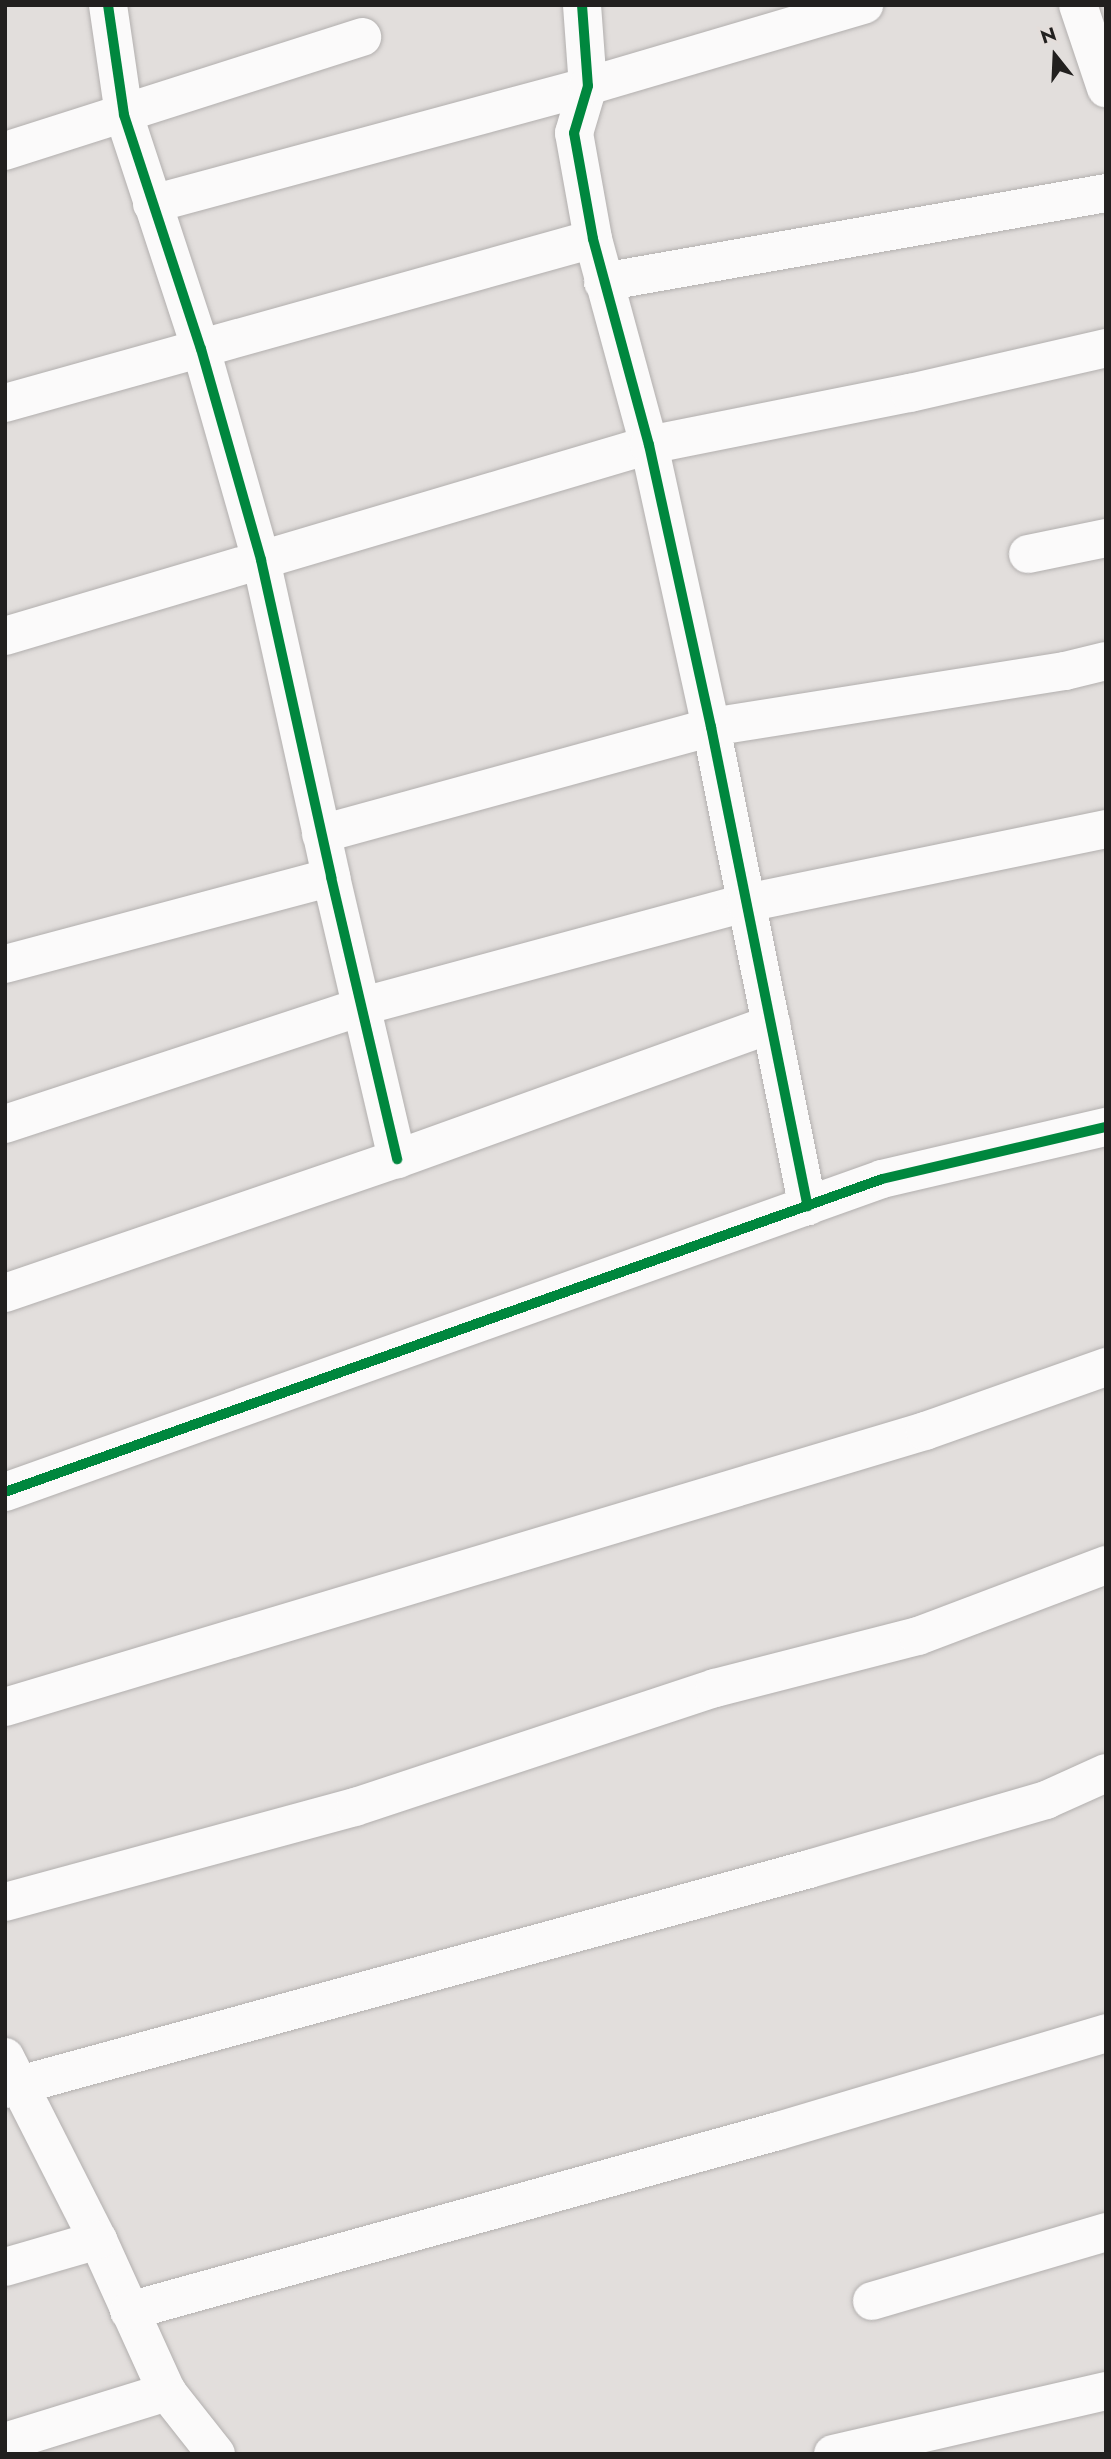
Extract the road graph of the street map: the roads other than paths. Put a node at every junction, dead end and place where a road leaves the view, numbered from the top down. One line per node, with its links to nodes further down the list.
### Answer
1 (108, 5): 8 (street)
2 (582, 5): 6 (street)
3 (864, 5): 6 (street)
4 (1078, 5): 7 (street)
5 (362, 37): 8 (street)
6 (588, 86): 11 (street); 12 (street)
7 (1106, 88)
8 (124, 115): 9 (street); 11 (street)
9 (5, 151)
10 (1106, 192): 13 (street)
11 (152, 204): 15 (street)
12 (593, 239): 13 (street); 15 (street)
13 (603, 282): 17 (street)
14 (1106, 348): 17 (street)
15 (201, 349): 16 (street); 20 (street)
16 (5, 403)
17 (649, 445): 20 (street); 23 (street)
18 (1106, 538): 19 (street)
19 (1028, 555)
20 (261, 560): 21 (street); 25 (street)
21 (5, 636)
22 (1106, 661): 23 (street)
23 (711, 727): 25 (street); 27 (street)
24 (1106, 829): 27 (street)
25 (321, 834): 26 (street)
26 (331, 877): 28 (street); 29 (street)
27 (746, 903): 29 (street); 30 (street)
28 (5, 964)
29 (363, 1006): 31 (street); 33 (street)
30 (771, 1024): 33 (street); 34 (street)
31 (5, 1124)
32 (1106, 1127): 34 (street)
33 (397, 1159): 35 (street)
34 (808, 1206): 37 (street)
35 (5, 1293)
36 (1106, 1367): 39 (street)
37 (5, 1492)
38 (1106, 1565): 41 (street)
39 (5, 1707)
40 (1106, 1773): 43 (street)
41 (5, 1902)
42 (1106, 2033): 48 (street)
43 (10, 2077): 45 (street)
44 (1106, 2232): 47 (street)
45 (98, 2240): 46 (street); 48 (street)
46 (5, 2267)
47 (872, 2301)
48 (130, 2311): 50 (street)
49 (1106, 2391): 53 (street)
50 (167, 2392): 51 (street); 52 (street)
51 (5, 2442)
52 (216, 2454)
53 (833, 2454)

